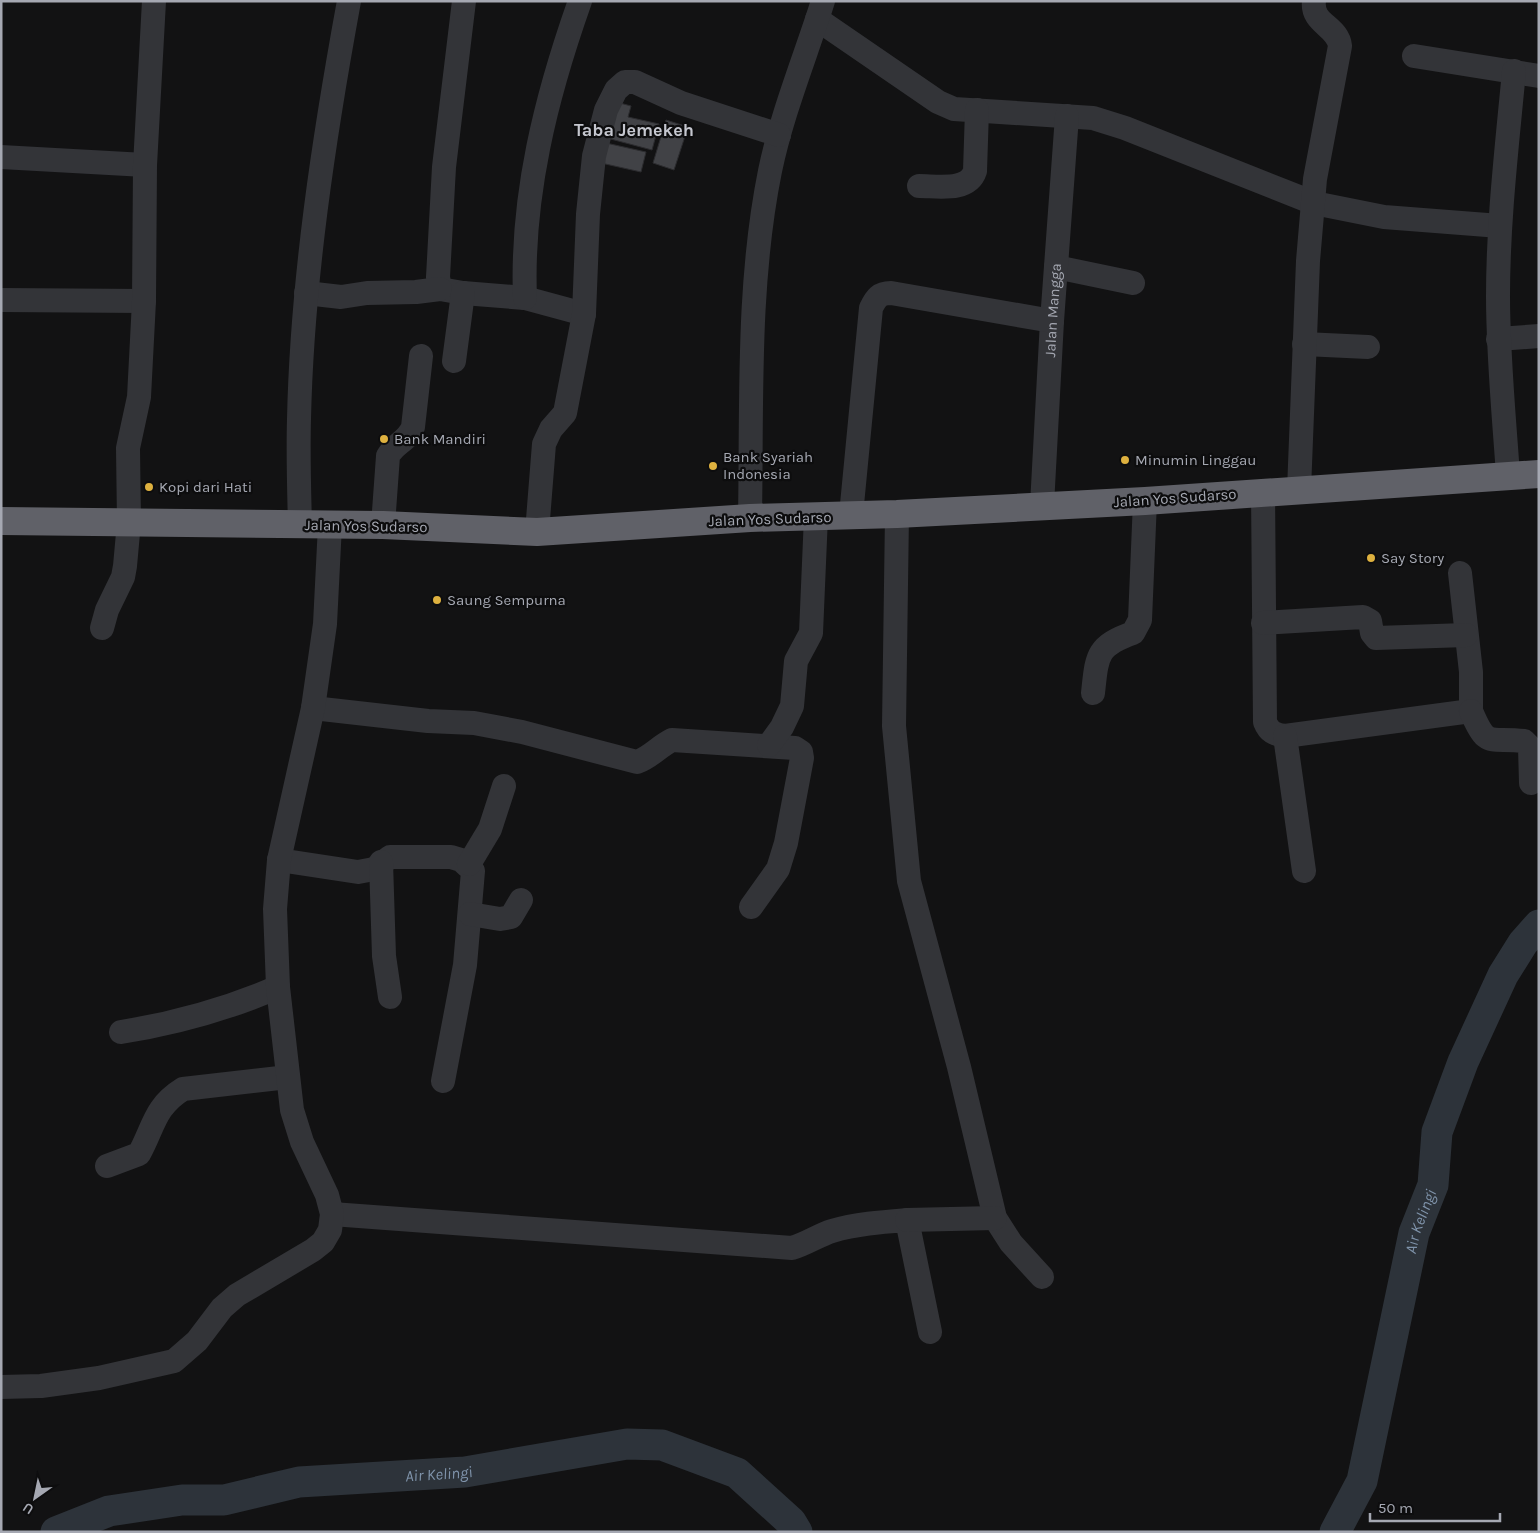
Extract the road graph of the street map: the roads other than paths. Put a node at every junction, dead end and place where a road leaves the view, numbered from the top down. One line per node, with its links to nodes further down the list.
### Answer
1 (154, 1): 14 (street)
2 (349, 1): 21 (street)
3 (464, 1): 20 (street)
4 (580, 1): 22 (street)
5 (1314, 1): 16 (street)
6 (818, 6): 10 (street); 12 (street)
7 (1414, 56): 8 (street)
8 (1514, 71): 9 (street); 17 (street)
9 (1539, 76)
10 (977, 110): 11 (street); 15 (street)
11 (1068, 116): 16 (street); 18 (street, Jalan Mangga)
12 (779, 135): 25 (street); 42 (street)
13 (1, 157): 14 (street)
14 (145, 165): 24 (street)
15 (919, 186)
16 (1314, 203): 17 (street); 29 (street)
17 (1500, 226): 28 (street)
18 (1056, 267): 19 (street); 26 (street, Jalan Mangga)
19 (1134, 284)
20 (452, 291): 21 (street); 22 (street); 32 (street)
21 (306, 293): 45 (street)
22 (525, 298): 25 (street)
23 (1, 300): 24 (street)
24 (144, 301): 44 (street)
25 (584, 314): 48 (street)
26 (1052, 321): 38 (street, Jalan Mangga); 41 (street)
27 (1539, 336): 28 (street)
28 (1498, 339): 34 (street)
29 (1304, 344): 30 (street); 35 (street)
30 (1368, 347)
31 (421, 356): 47 (street)
32 (454, 361)
33 (1539, 474): 34 (highway, Jalan Yos Sudarso)
34 (1508, 475): 35 (highway, Jalan Yos Sudarso)
35 (1299, 490): 36 (highway, Jalan Yos Sudarso)
36 (1262, 491): 37 (highway, Jalan Yos Sudarso); 50 (street)
37 (1145, 501): 38 (highway, Jalan Yos Sudarso); 53 (street)
38 (1042, 505): 39 (highway, Jalan Yos Sudarso)
39 (897, 514): 41 (highway, Jalan Yos Sudarso); 74 (street)
40 (816, 516): 41 (highway, Jalan Yos Sudarso); 42 (highway, Jalan Yos Sudarso); 57 (street)
41 (851, 516)
42 (750, 518): 48 (highway, Jalan Yos Sudarso)
43 (1, 521): 44 (highway, Jalan Yos Sudarso)
44 (128, 522): 45 (highway, Jalan Yos Sudarso); 51 (street)
45 (300, 525): 46 (highway, Jalan Yos Sudarso)
46 (330, 525): 47 (highway, Jalan Yos Sudarso); 54 (street)
47 (383, 526): 48 (highway, Jalan Yos Sudarso)
48 (537, 532)
49 (1460, 573): 52 (street)
50 (1263, 623): 52 (street); 56 (street)
51 (102, 628)
52 (1466, 635): 55 (street)
53 (1093, 693)
54 (313, 708): 57 (street); 60 (street)
55 (1471, 711): 56 (street); 58 (street)
56 (1285, 736): 63 (street)
57 (769, 745): 65 (street)
58 (1531, 783)
59 (504, 786): 62 (street)
60 (279, 860): 61 (street); 67 (street)
61 (381, 862): 62 (street); 68 (street)
62 (469, 864): 66 (street)
63 (1304, 871)
64 (521, 900): 66 (street)
65 (750, 907)
66 (470, 914): 71 (street)
67 (278, 987): 69 (street); 70 (street)
68 (390, 997)
69 (121, 1032)
70 (288, 1077): 72 (street); 73 (street)
71 (443, 1081)
72 (107, 1166)
73 (332, 1214): 75 (street); 78 (street)
74 (995, 1218): 75 (street); 76 (street)
75 (907, 1220): 77 (street)
76 (1042, 1277)
77 (930, 1332)
78 (1, 1387)

